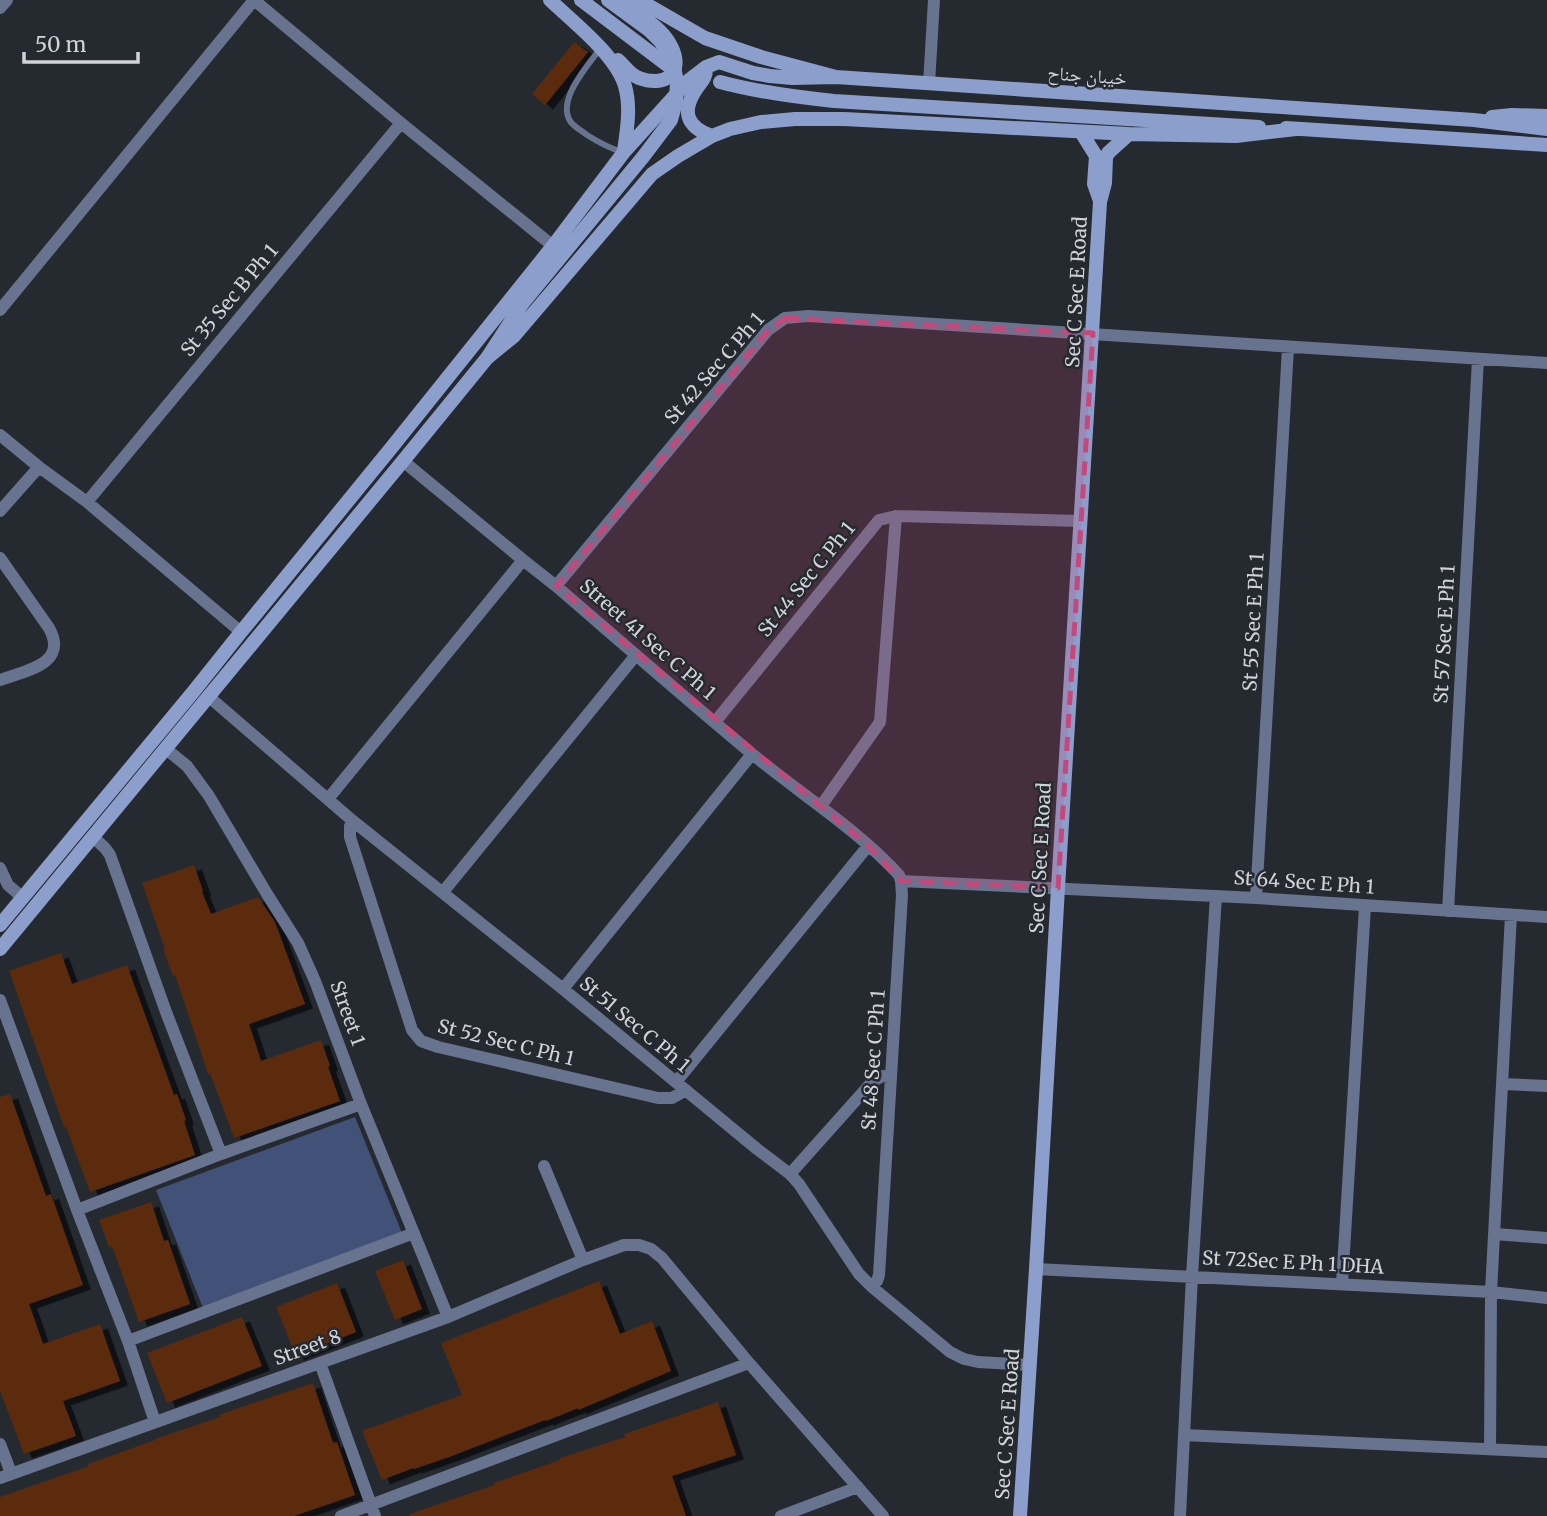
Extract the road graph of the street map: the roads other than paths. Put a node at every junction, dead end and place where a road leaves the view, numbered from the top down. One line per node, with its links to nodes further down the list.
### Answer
1 (7, 0): 9 (street)
2 (254, 0): 18 (street); 28 (street)
3 (550, 0): 10 (main road)
4 (581, 0): 11 (main road)
5 (608, 0): 31 (main road, bridge)
6 (625, 0): 10 (main road)
7 (639, 0): 13 (main road, خیبان جناح)
8 (934, 0): 15 (street)
9 (0, 8)
10 (601, 48): 25 (main road); 25 (lane)
11 (667, 65)
12 (706, 67): 13 (main road); 23 (main road); 25 (main road)
13 (836, 76): 15 (main road, خیبان جناح)
14 (720, 82): 19 (main road)
15 (929, 84): 17 (main road, خیبان جناح)
16 (1547, 116): 17 (main road)
17 (1474, 120): 20 (main road, خیبان جناح)
18 (401, 123): 27 (street); 37 (street, St 35 Sec B Ph 1)
19 (1296, 129): 22 (main road); 24 (main road)
20 (1547, 129)
21 (1081, 132): 22 (main road); 23 (main road); 26 (main road, Sec C Sec E Road)
22 (1129, 134): 26 (main road, Sec C Sec E Road)
23 (712, 136): 31 (main road)
24 (1547, 145)
25 (624, 152): 27 (main road)
26 (1100, 202): 29 (main road, Sec C Sec E Road)
27 (553, 246): 44 (main road)
28 (0, 310)
29 (1093, 333): 30 (street); 40 (main road, Sec C Sec E Road); 43 (street, St 42 Sec C Ph 1)
30 (1288, 348): 32 (street); 62 (street, St 55 Sec E Ph 1)
31 (487, 358): 35 (main road)
32 (1478, 359): 33 (street); 64 (street, St 57 Sec E Ph 1)
33 (1547, 363)
34 (0, 435): 36 (street)
35 (403, 461): 42 (street, Street 41 Sec C Ph 1); 47 (main road)
36 (39, 467): 37 (street); 38 (street)
37 (87, 502): 44 (street)
38 (0, 512)
39 (896, 516): 40 (street); 48 (street, St 44 Sec C Ph 1); 52 (street)
40 (1080, 522): 58 (main road, Sec C Sec E Road)
41 (0, 558): 46 (street)
42 (523, 560): 43 (street, Street 41 Sec C Ph 1); 51 (street)
43 (556, 586): 45 (street, Street 41 Sec C Ph 1)
44 (241, 632): 61 (main road)
45 (636, 655): 48 (street, Street 41 Sec C Ph 1); 59 (street)
46 (0, 680)
47 (208, 696): 49 (main road); 51 (street, St 51 Sec C Ph 1)
48 (715, 722): 50 (street, Street 41 Sec C Ph 1)
49 (166, 748): 54 (main road); 75 (street, Street 1)
50 (752, 754): 52 (street, Street 41 Sec C Ph 1); 69 (street)
51 (328, 799): 53 (street, St 51 Sec C Ph 1)
52 (821, 806): 55 (street, Street 41 Sec C Ph 1)
53 (354, 821): 59 (street, St 51 Sec C Ph 1); 73 (street, St 52 Sec C Ph 1)
54 (92, 836): 68 (main road); 76 (street)
55 (868, 846): 57 (street); 73 (street)
56 (0, 868): 61 (street)
57 (901, 881): 58 (street, St 64 Sec E Ph 1); 71 (street, St 48 Sec C Ph 1)
58 (1058, 888): 60 (street, St 64 Sec E Ph 1); 84 (main road, Sec C Sec E Road)
59 (443, 892): 69 (street, St 51 Sec C Ph 1)
60 (1216, 896): 62 (street, St 64 Sec E Ph 1); 85 (street)
61 (23, 898): 67 (main road)
62 (1256, 898): 63 (street, St 64 Sec E Ph 1)
63 (1365, 906): 64 (street, St 64 Sec E Ph 1); 86 (street)
64 (1448, 911): 65 (street, St 64 Sec E Ph 1)
65 (1511, 915): 66 (street, St 64 Sec E Ph 1); 72 (street)
66 (1547, 917)
67 (0, 925)
68 (0, 949)
69 (563, 989): 73 (street, St 51 Sec C Ph 1)
70 (0, 1000): 79 (street)
71 (891, 1077): 78 (street); 87 (street, St 48 Sec C Ph 1)
72 (1503, 1083): 74 (street); 81 (street)
73 (681, 1086): 78 (street, St 51 Sec C Ph 1)
74 (1547, 1086)
75 (361, 1104): 76 (street); 80 (street, Street 1)
76 (221, 1154): 79 (street)
77 (544, 1166): 83 (street)
78 (790, 1174): 87 (street, St 51 Sec C Ph 1)
79 (77, 1210): 91 (street)
80 (414, 1233): 90 (street, Street 1); 91 (street)
81 (1495, 1234): 82 (street); 88 (street)
82 (1547, 1238)
83 (583, 1260): 90 (street, Street 8); 93 (street, Street 8)
84 (1037, 1269): 85 (street, St 72Sec E Ph 1 DHA); 94 (main road, Sec C Sec E Road)
85 (1192, 1276): 86 (street, St 72Sec E Ph 1 DHA); 96 (street)
86 (1342, 1284): 88 (street, St 72Sec E Ph 1 DHA)
87 (872, 1287): 94 (street, St 51 Sec C Ph 1)
88 (1491, 1292): 89 (street, St 72Sec E Ph 1 DHA); 98 (street)
89 (1547, 1298)
90 (448, 1317): 92 (street, Street 8)
91 (128, 1342): 95 (street)
92 (320, 1363): 95 (street, Street 8); 102 (street)
93 (748, 1363): 101 (street); 102 (street)
94 (1029, 1365): 106 (main road, Sec C Sec E Road)
95 (155, 1422): 100 (street, Street 8)
96 (1184, 1435): 98 (street); 107 (street)
97 (0, 1444): 100 (street)
98 (1490, 1449): 99 (street)
99 (1547, 1452)
100 (5, 1476)
101 (858, 1487): 104 (street); 105 (street)
102 (373, 1510): 103 (street)
103 (341, 1516)
104 (781, 1516)
105 (883, 1516)
106 (1020, 1516)
107 (1180, 1516)

